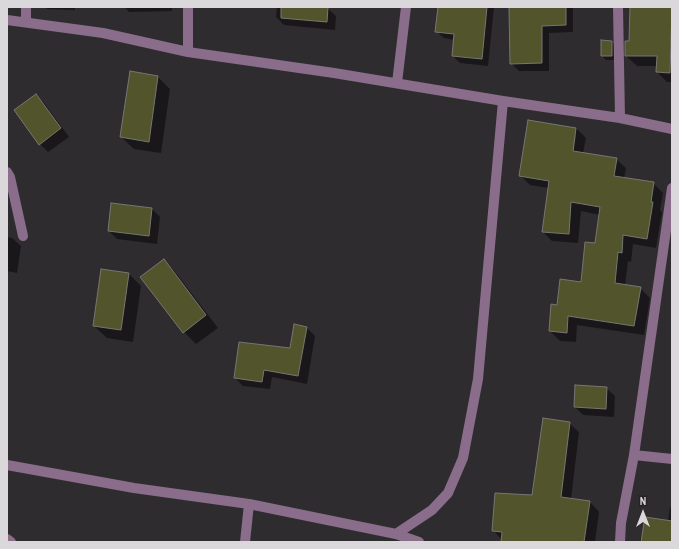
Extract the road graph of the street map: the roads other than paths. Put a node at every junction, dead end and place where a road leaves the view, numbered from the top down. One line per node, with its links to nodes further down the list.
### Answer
1 (26, 7): 6 (street)
2 (188, 7): 7 (street)
3 (406, 7): 8 (street)
4 (618, 7): 10 (street)
5 (7, 20): 6 (street)
6 (26, 22): 7 (street)
7 (188, 52): 8 (street)
8 (397, 83): 9 (street)
9 (503, 101): 10 (street); 19 (street)
10 (620, 118): 11 (street)
11 (672, 129)
12 (7, 172): 14 (street)
13 (672, 188): 15 (street)
14 (23, 236)
15 (634, 455): 16 (street); 24 (street)
16 (672, 459)
17 (7, 465): 18 (street)
18 (249, 504): 19 (street); 22 (street)
19 (396, 534): 23 (street)
20 (7, 539): 21 (street)
21 (11, 542)
22 (245, 542)
23 (419, 542)
24 (620, 542)

